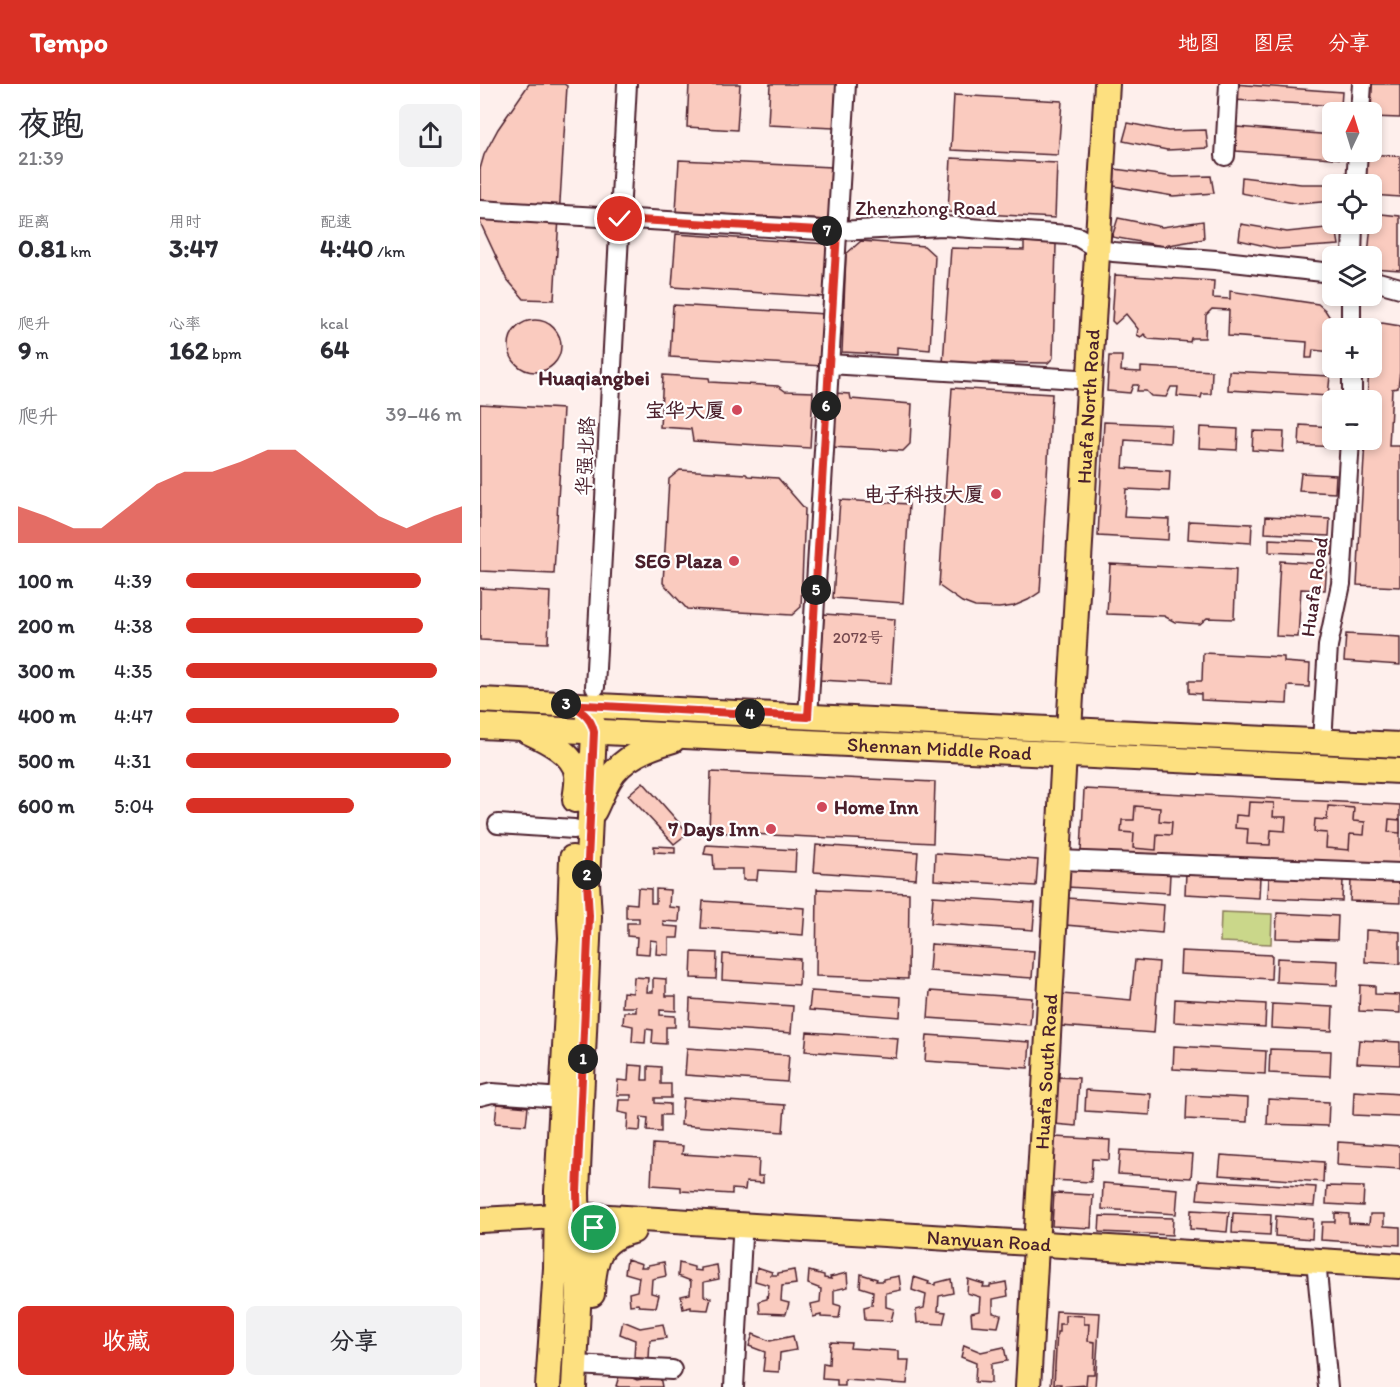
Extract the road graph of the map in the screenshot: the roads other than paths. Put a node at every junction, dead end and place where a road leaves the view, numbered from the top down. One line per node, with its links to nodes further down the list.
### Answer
1 (627, 84): 10 (street, 华强北路)
2 (846, 84): 11 (street)
3 (1094, 84): 12 (main road, Huafa North Road)
4 (1107, 84): 12 (main road, Huafa North Road)
5 (1229, 84): 8 (street)
6 (1362, 84): 7 (street)
7 (1361, 102)
8 (1225, 156)
9 (480, 210): 10 (street, Zhenzhong Road)
10 (620, 219): 11 (street, Zhenzhong Road); 19 (street, 华强北路)
11 (837, 231): 12 (street, Zhenzhong Road); 16 (street)
12 (1091, 245): 13 (street, Zhenzhong Road); 17 (main road, Huafa North Road); 25 (main road, Huafa North Road)
13 (1322, 272)
14 (1382, 283): 15 (street)
15 (1400, 288)
16 (829, 364): 17 (street); 22 (street)
17 (1078, 379): 25 (main road, Huafa North Road)
18 (1349, 450): 28 (street, Huafa Road)
19 (596, 687)
20 (480, 700): 21 (main road, Shennan Middle Road)
21 (566, 704): 22 (main road, Shennan Middle Road); 26 (main road)
22 (808, 717): 25 (main road, Shennan Middle Road)
23 (480, 726): 24 (main road, Shennan Middle Road)
24 (519, 728): 26 (main road, Shennan Middle Road); 32 (main road)
25 (1064, 730): 28 (main road, Shennan Middle Road)
26 (594, 732): 27 (main road, Shennan Middle Road); 32 (main road)
27 (686, 736): 30 (main road, Shennan Middle Road); 32 (main road)
28 (1322, 741): 29 (main road, Shennan Middle Road)
29 (1400, 745)
30 (1064, 754): 31 (main road, Shennan Middle Road); 34 (main road, Huafa South Road)
31 (1400, 771)
32 (582, 823): 33 (street); 37 (main road); 38 (main road)
33 (498, 824)
34 (1059, 860): 35 (street); 43 (main road, Huafa South Road)
35 (1400, 873)
36 (480, 1096): 37 (street)
37 (562, 1098): 40 (main road)
38 (578, 1162): 40 (main road); 41 (main road)
39 (480, 1220): 40 (main road, Nanyuan Road)
40 (570, 1220): 41 (main road, Nanyuan Road); 46 (main road)
41 (629, 1225): 42 (main road, Nanyuan Road); 43 (main road, Nanyuan Road); 49 (main road)
42 (742, 1237): 43 (main road, Nanyuan Road); 51 (street)
43 (1035, 1249): 45 (main road, Nanyuan Road); 52 (main road, Huafa South Road)
44 (1400, 1266): 45 (main road, Nanyuan Road)
45 (1317, 1267): 47 (main road, Nanyuan Road); 53 (street)
46 (568, 1269): 49 (main road); 50 (main road)
47 (1400, 1278)
48 (672, 1370): 49 (street)
49 (574, 1376)
50 (548, 1387)
51 (734, 1387)
52 (1028, 1387)
53 (1328, 1387)

